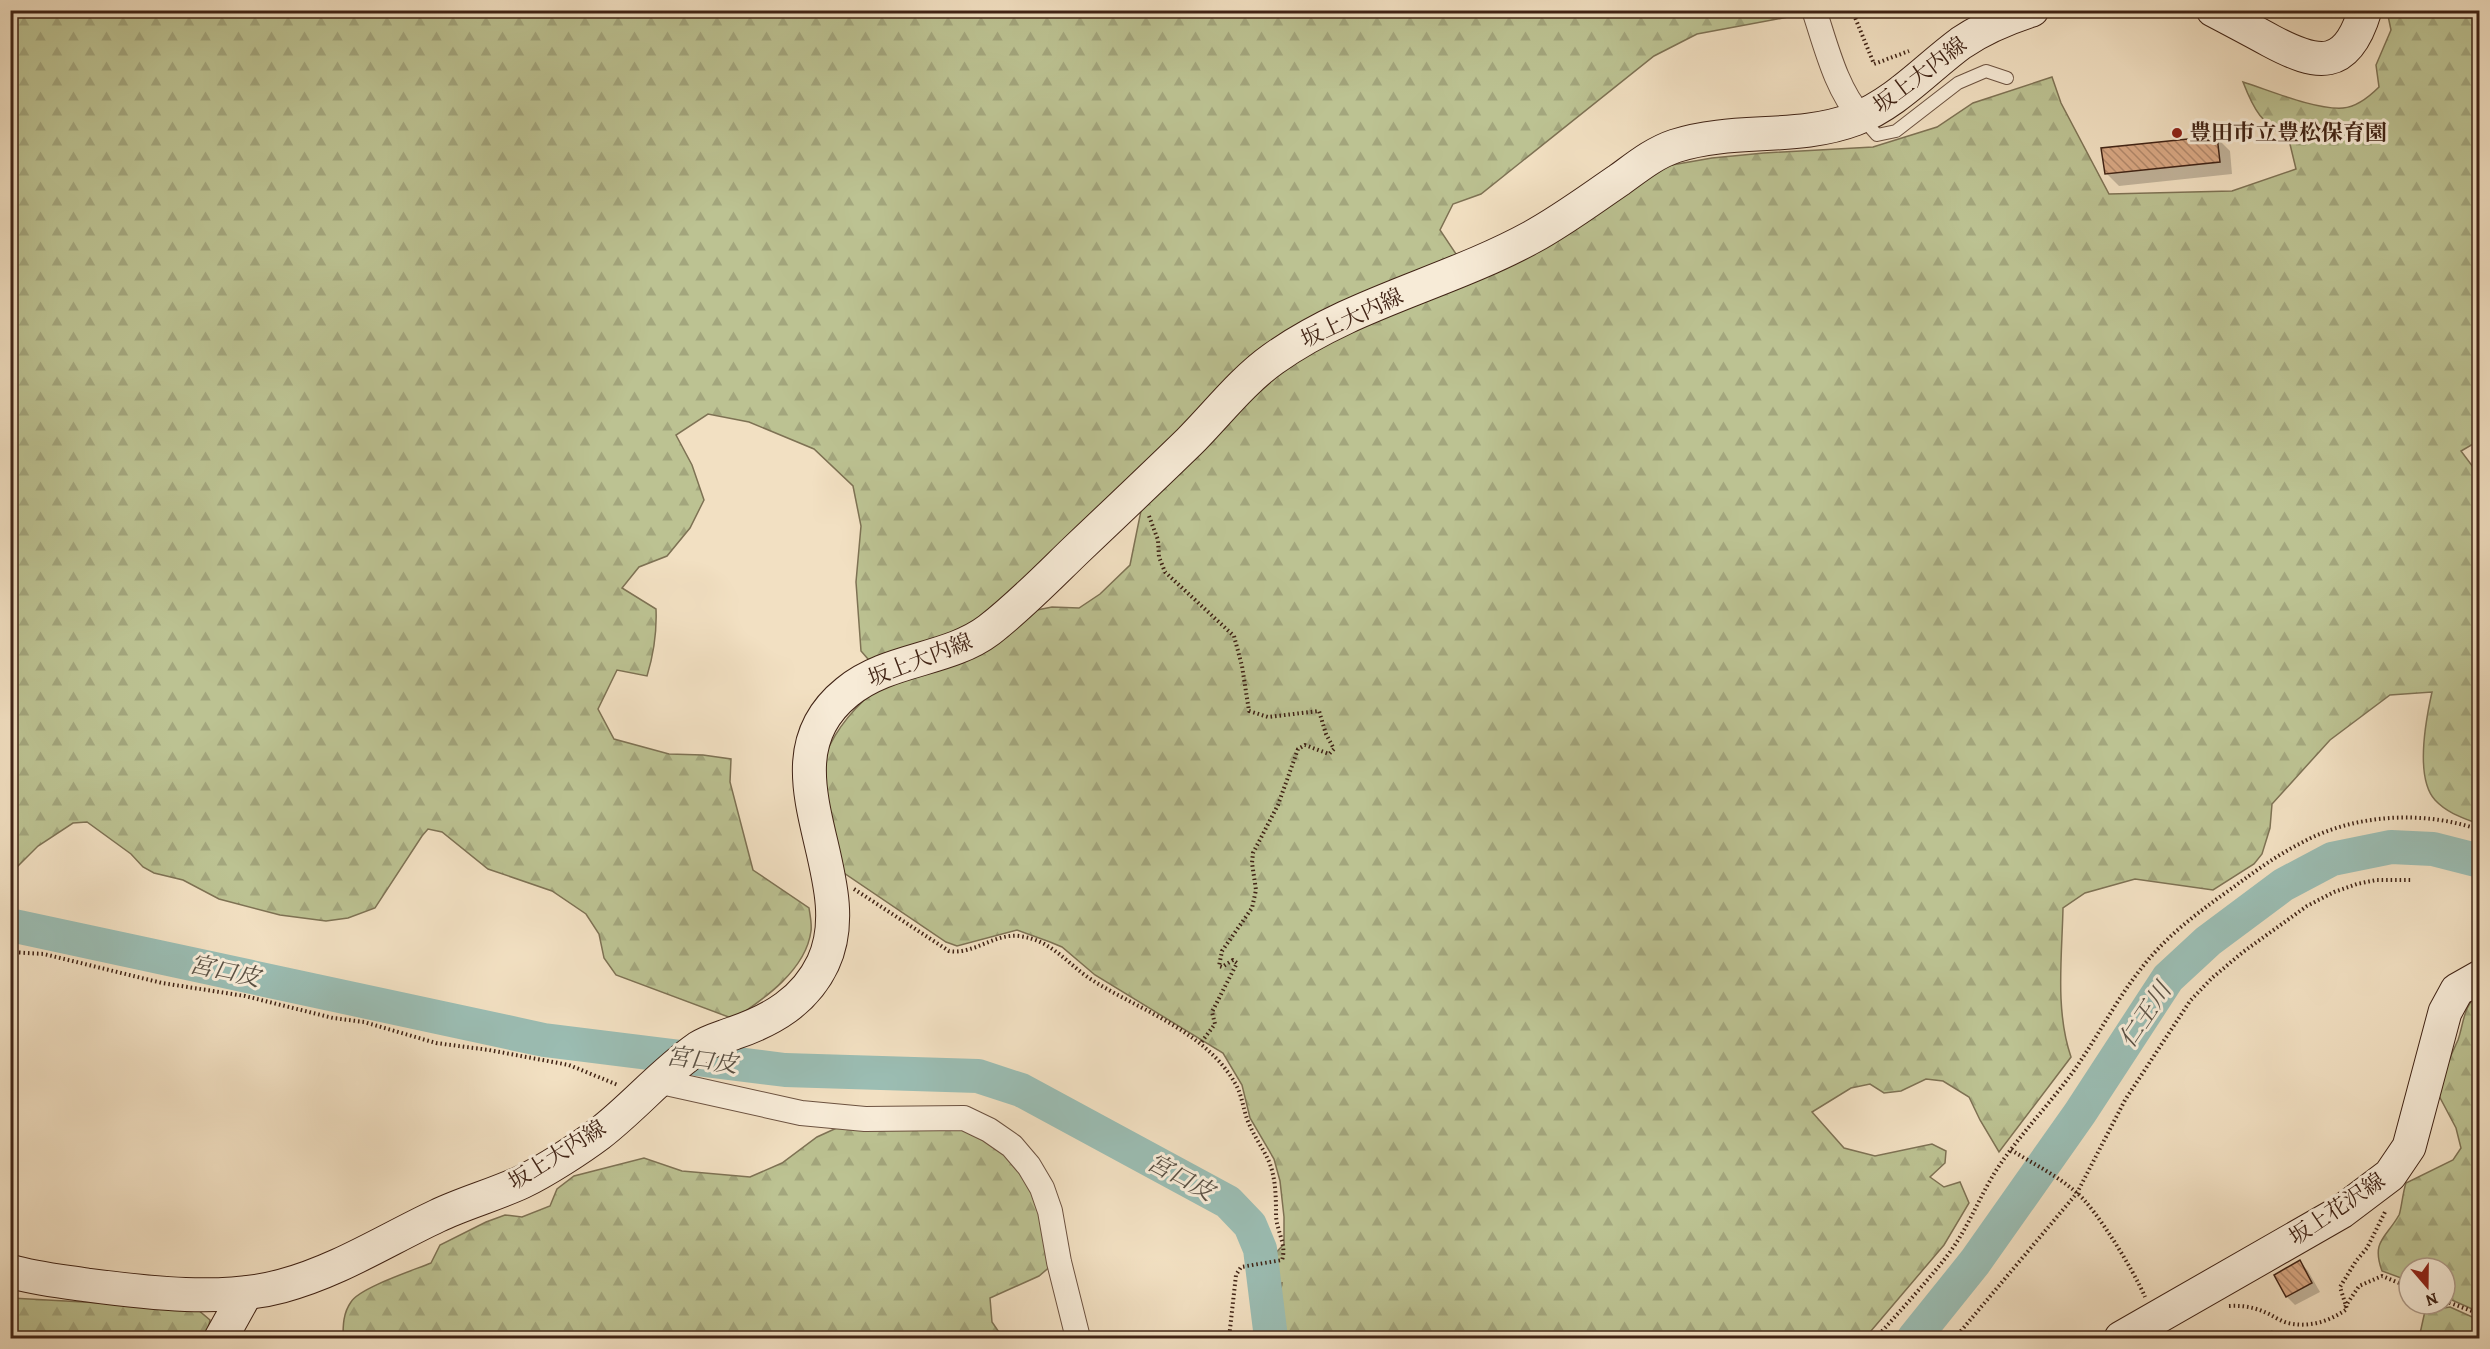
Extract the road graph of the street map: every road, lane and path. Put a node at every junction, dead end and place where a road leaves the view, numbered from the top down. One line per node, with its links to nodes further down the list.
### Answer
1 (1814, 10): 8 (street)
2 (1852, 10): 6 (path)
3 (2032, 10): 8 (main road, 坂上大内線)
4 (2213, 10): 5 (main road)
5 (2365, 10)
6 (1917, 48)
7 (2007, 78): 8 (lane)
8 (1861, 117): 12 (main road, 坂上大内線)
9 (1140, 522): 15 (path)
10 (2480, 830): 26 (path)
11 (2411, 880): 27 (path)
12 (831, 884): 15 (path); 16 (main road, 坂上大内線)
13 (10, 952): 16 (path)
14 (2480, 977): 17 (main road, 坂上花沢線)
15 (1200, 1044): 25 (path)
16 (655, 1083): 20 (main road, 坂上大内線); 24 (street)
17 (2378, 1186): 19 (path); 28 (main road, 坂上花沢線)
18 (10, 1271): 20 (main road, 坂上大内線)
19 (2397, 1282)
20 (246, 1293): 23 (main road)
21 (2457, 1305): 22 (path)
22 (2480, 1314)
23 (221, 1338)
24 (1078, 1338)
25 (1229, 1338)
26 (1876, 1338)
27 (1955, 1338)
28 (2121, 1338)

